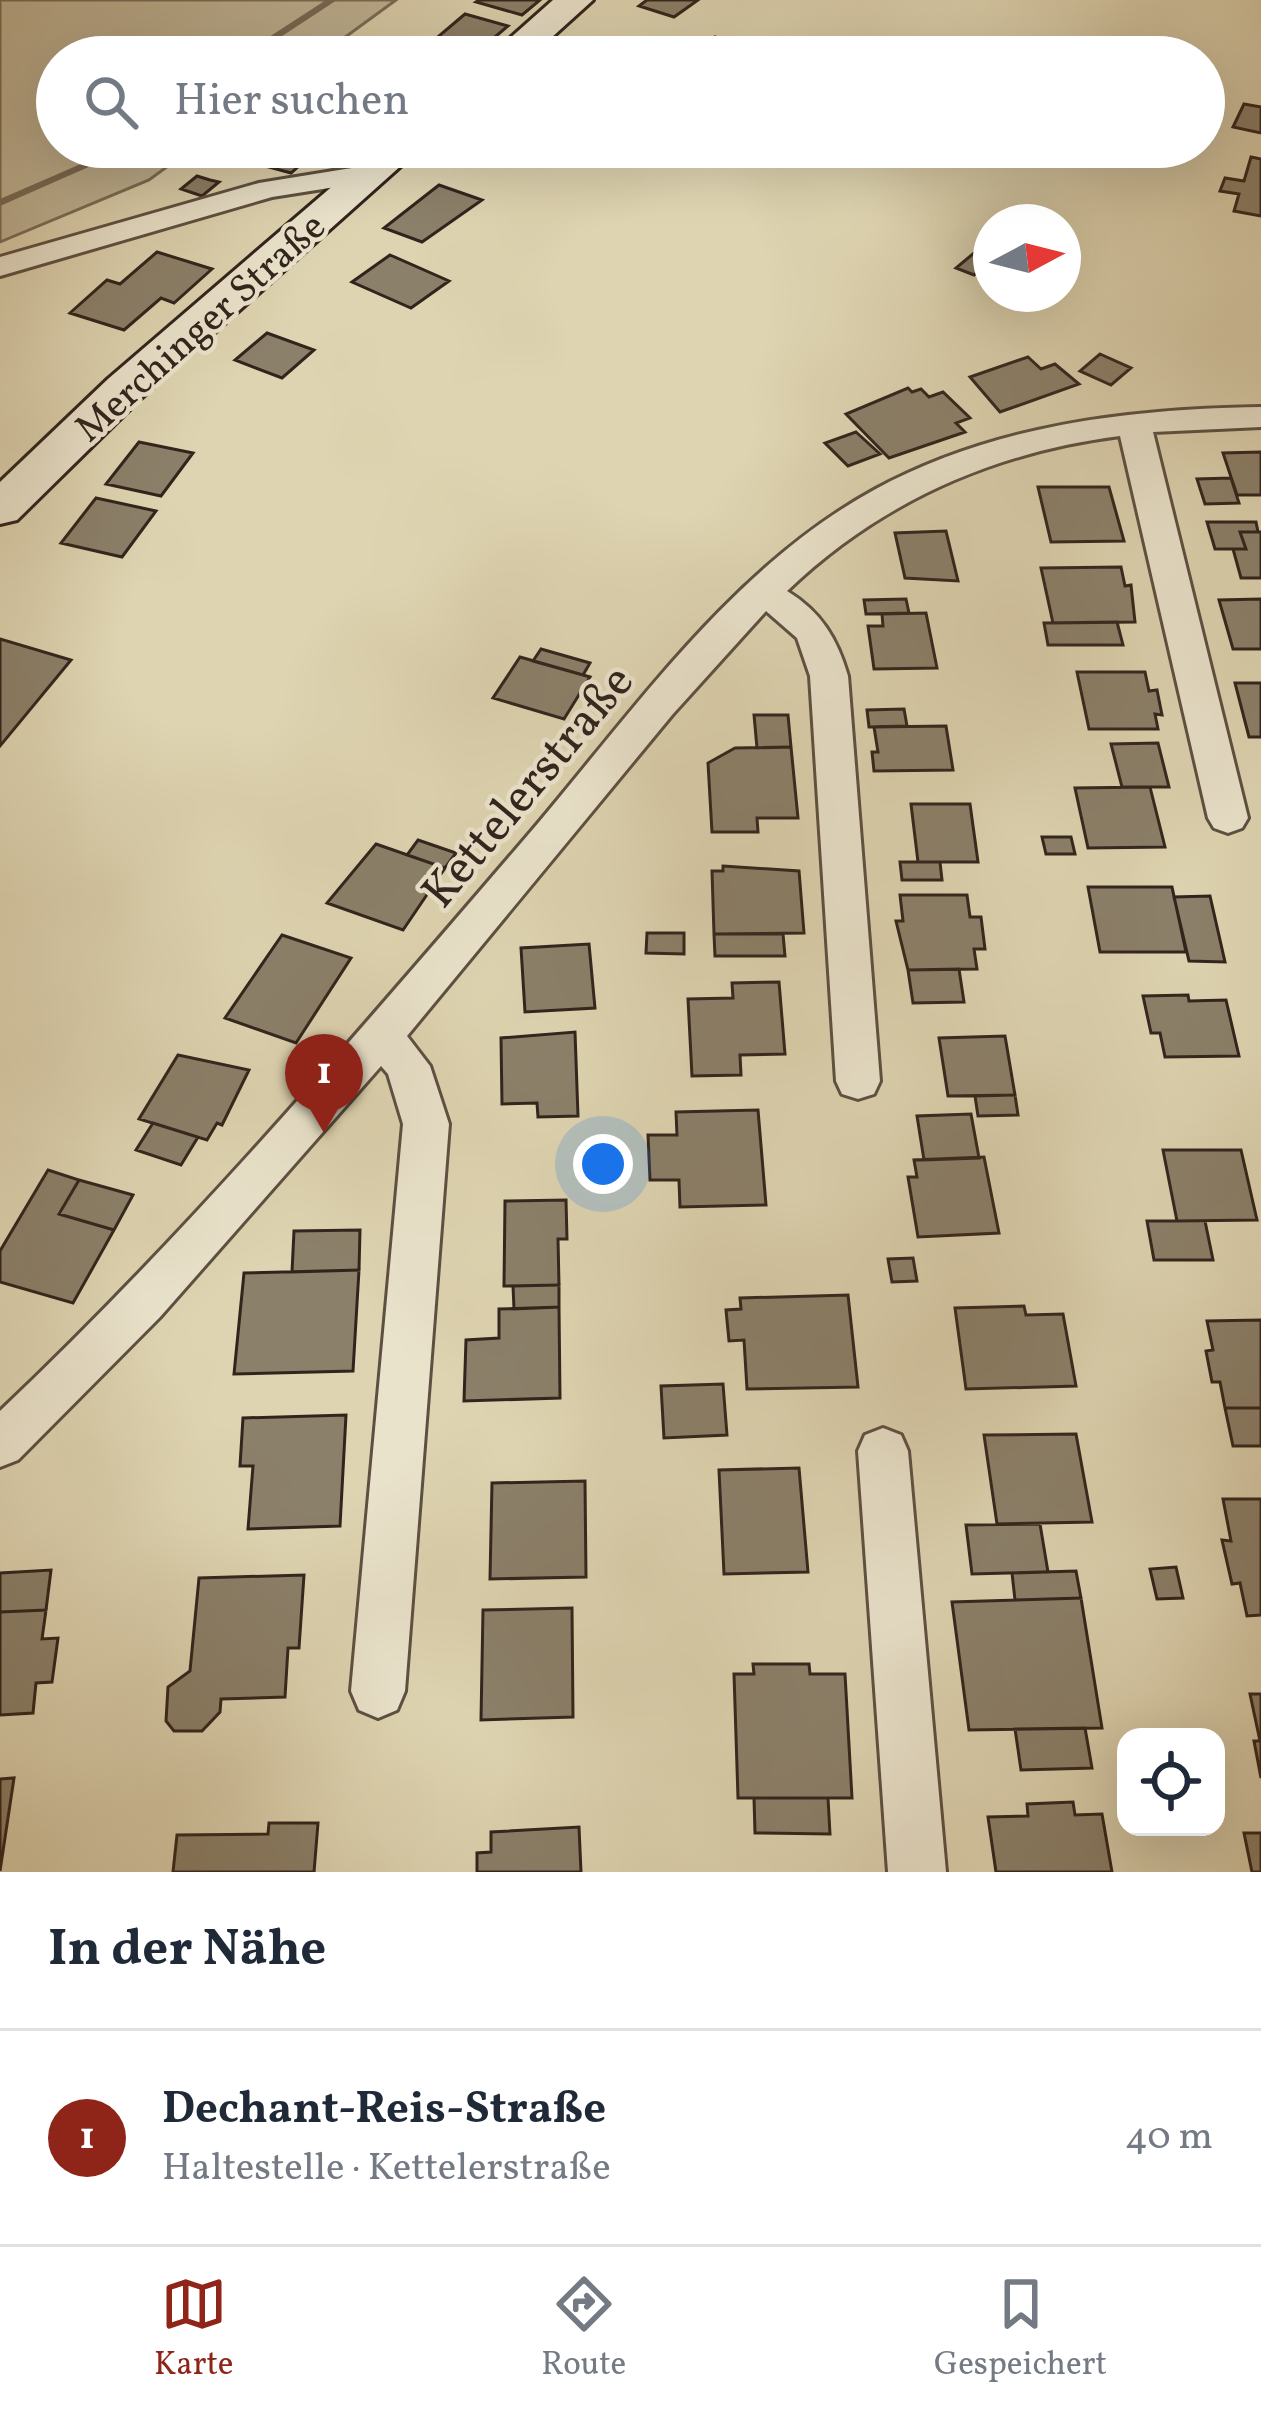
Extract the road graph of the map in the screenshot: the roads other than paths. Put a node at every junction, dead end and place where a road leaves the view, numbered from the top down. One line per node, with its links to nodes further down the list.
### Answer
1 (574, 0): 2 (street)
2 (532, 36)
3 (354, 168): 5 (street)
4 (377, 168): 8 (street, Merchinger Straße)
5 (0, 267)
6 (1261, 417): 7 (street, Kettelerstraße)
7 (1134, 423): 9 (street, Kettelerstraße); 10 (street)
8 (0, 509)
9 (764, 593): 11 (street, Kettelerstraße); 12 (street)
10 (1228, 818)
11 (380, 1036): 13 (street, Kettelerstraße); 15 (street)
12 (858, 1081)
13 (0, 1444)
14 (883, 1451): 16 (street)
15 (378, 1691)
16 (917, 1872)

